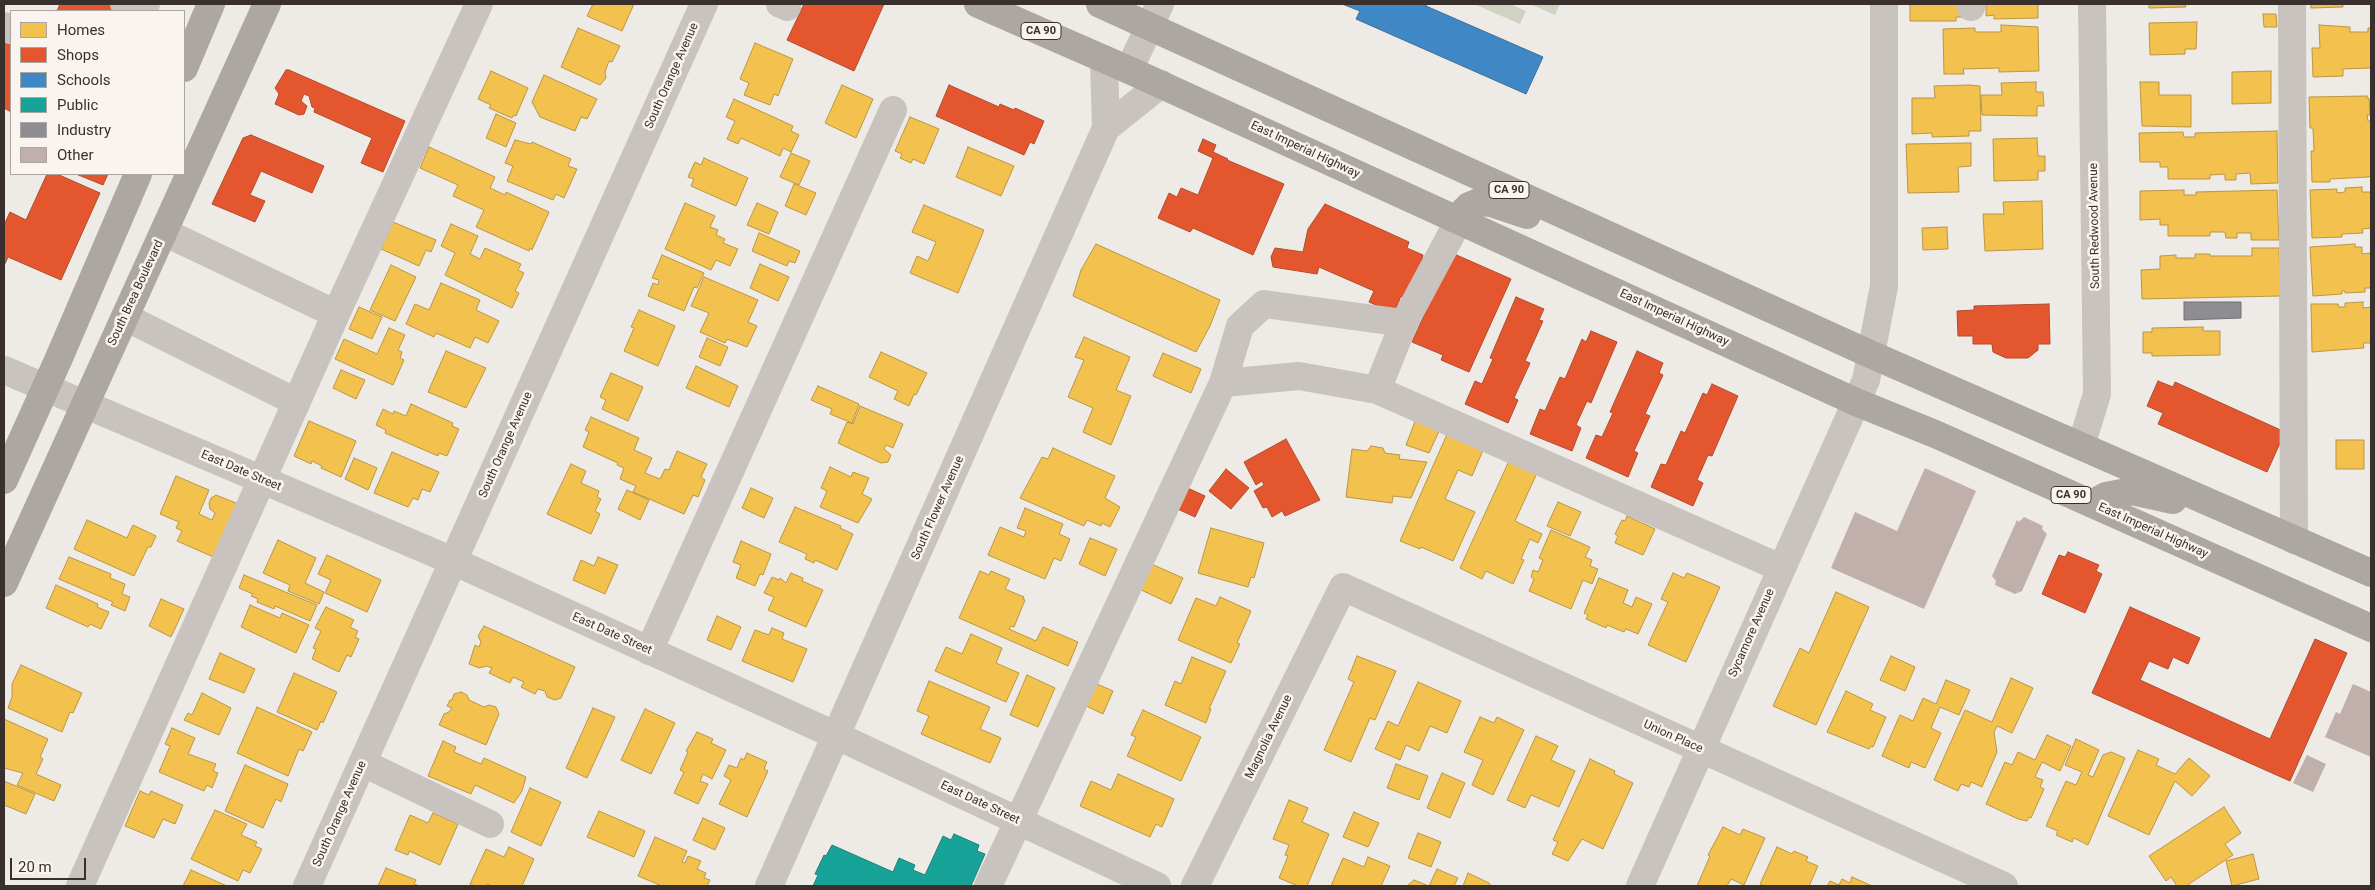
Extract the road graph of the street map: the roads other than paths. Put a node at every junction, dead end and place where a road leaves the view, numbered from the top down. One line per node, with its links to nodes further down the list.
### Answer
1 (124, 4): 2 (street)
2 (146, 4)
3 (211, 4): 14 (main road)
4 (267, 4): 21 (main road, South Brea Boulevard)
5 (479, 4): 23 (street)
6 (704, 4): 39 (street, South Orange Avenue)
7 (978, 4): 13 (main road, East Imperial Highway / CA 90)
8 (1100, 4): 12 (main road, CA 90)
9 (1884, 4): 26 (street, Sycamore Avenue)
10 (2092, 4): 33 (street, South Redwood Avenue)
11 (2292, 4): 38 (street)
12 (1154, 16): 15 (street); 22 (main road, CA 90)
13 (1104, 59): 15 (main road, East Imperial Highway / CA 90); 18 (street, South Flower Avenue)
14 (185, 66)
15 (1129, 70): 16 (main road, East Imperial Highway / CA 90)
16 (1161, 84): 18 (street, South Flower Avenue); 20 (main road, East Imperial Highway / CA 90)
17 (893, 110): 45 (street)
18 (1106, 128): 46 (street, South Flower Avenue)
19 (138, 175): 31 (main road, South Brea Boulevard)
20 (1459, 220): 22 (main road); 25 (street); 30 (main road, East Imperial Highway / CA 90)
21 (164, 232): 23 (street); 24 (main road, South Brea Boulevard)
22 (1664, 260): 26 (main road, CA 90)
23 (336, 314): 32 (street)
24 (125, 317): 31 (main road, South Brea Boulevard); 32 (street)
25 (1404, 323): 28 (street); 29 (street)
26 (1870, 354): 30 (street, Sycamore Avenue); 33 (main road, CA 90)
27 (4, 370): 31 (street, East Date Street)
28 (1223, 383): 29 (street); 49 (street)
29 (1377, 390): 40 (street)
30 (1861, 391): 36 (main road, East Imperial Highway / CA 90); 40 (street, Sycamore Avenue)
31 (63, 397): 34 (main road, South Brea Boulevard); 35 (street, East Date Street); 42 (main road, South Brea Boulevard)
32 (296, 402): 35 (street)
33 (2081, 446): 37 (main road, CA 90)
34 (4, 480)
35 (263, 480): 39 (street, East Date Street); 51 (street)
36 (2092, 504): 37 (main road); 44 (main road, East Imperial Highway / CA 90)
37 (2229, 512): 38 (main road, CA 90)
38 (2294, 540): 41 (main road, CA 90)
39 (453, 561): 45 (street, East Date Street); 48 (street, South Orange Avenue)
40 (1781, 568): 47 (street, Sycamore Avenue)
41 (2371, 573)
42 (4, 583)
43 (1343, 587): 47 (street, Union Place); 56 (street, Magnolia Avenue)
44 (2371, 628)
45 (649, 650): 46 (street, East Date Street)
46 (837, 736): 49 (street, East Date Street); 53 (street, South Flower Avenue)
47 (1701, 750): 57 (street, Sycamore Avenue); 58 (street, Union Place)
48 (363, 763): 50 (street); 52 (street, South Orange Avenue)
49 (1018, 820): 54 (street); 55 (street, East Date Street)
50 (490, 824)
51 (80, 886)
52 (307, 886)
53 (769, 886)
54 (988, 886)
55 (1157, 886)
56 (1195, 886)
57 (1640, 886)
58 (2004, 886)

